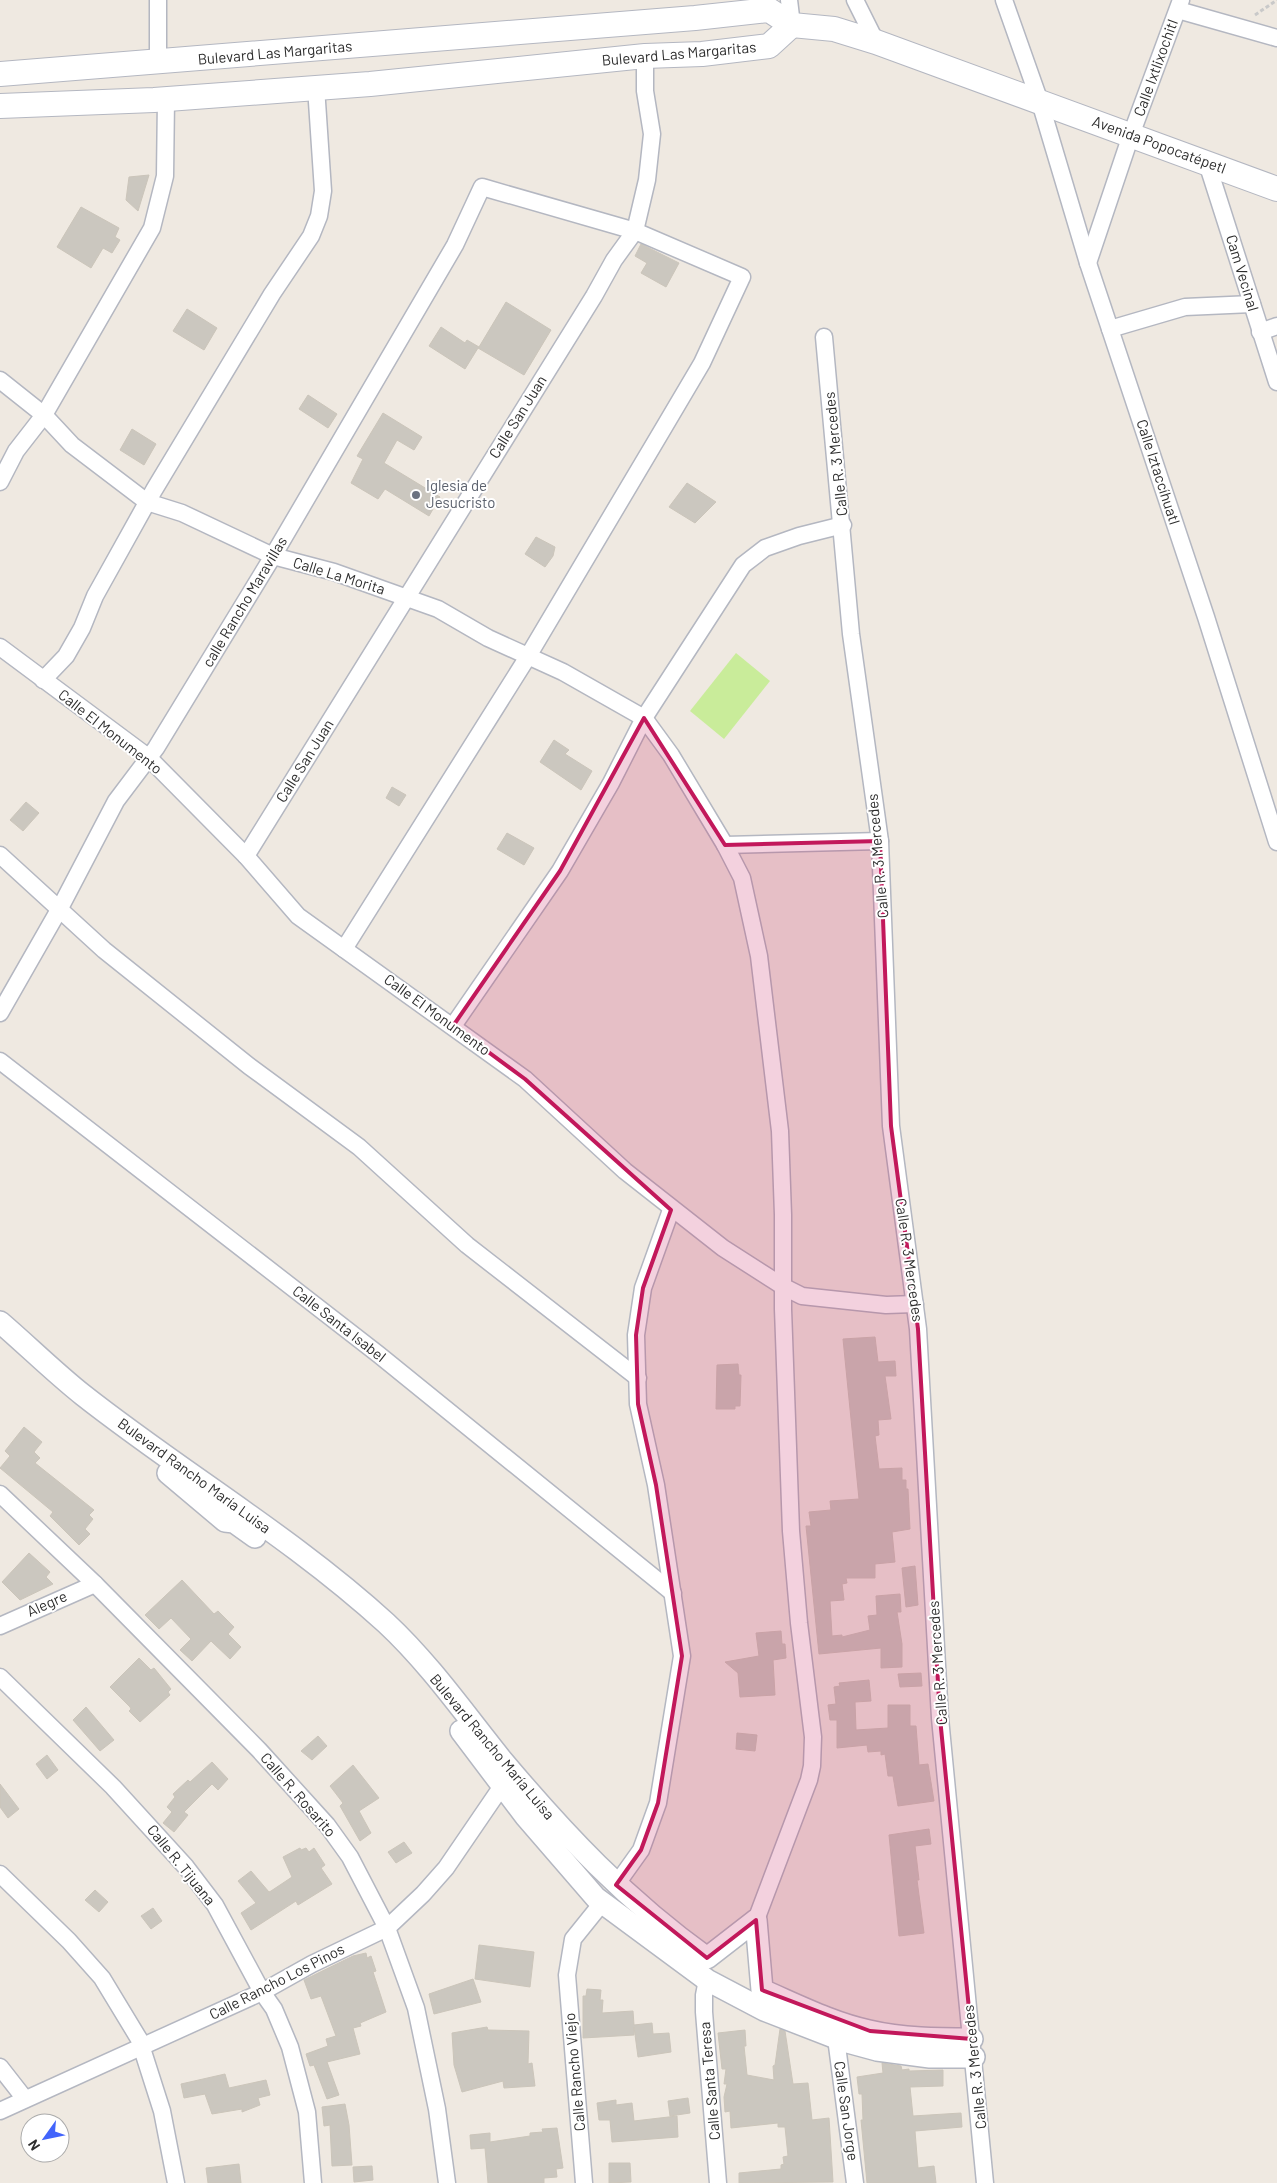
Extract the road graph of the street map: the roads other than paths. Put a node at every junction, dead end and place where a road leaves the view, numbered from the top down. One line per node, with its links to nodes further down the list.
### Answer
1 (158, 0): 10 (street)
2 (789, 0): 6 (street)
3 (855, 0): 8 (street)
4 (1004, 0): 14 (street, Calle Iztaccíhuatl)
5 (1179, 5): 7 (street); 16 (street, Calle Ixtlixochitl)
6 (792, 25): 8 (main road, Avenida Popocatépetl); 9 (main road, Bulevard Las Margaritas); 10 (main road, Bulevard Las Margaritas)
7 (1277, 38)
8 (876, 42): 14 (main road, Avenida Popocatépetl)
9 (645, 56): 12 (main road, Bulevard Las Margaritas); 19 (street, Calle San Juan)
10 (158, 62): 11 (main road, Bulevard Las Margaritas)
11 (0, 74)
12 (316, 88): 13 (main road, Bulevard Las Margaritas); 30 (street)
13 (166, 99): 15 (main road, Bulevard Las Margaritas); 28 (street)
14 (1040, 102): 16 (main road, Avenida Popocatépetl); 20 (street, Calle Iztaccíhuatl)
15 (0, 106)
16 (1132, 135): 17 (main road, Avenida Popocatépetl); 20 (street, Calle Ixtlixochitl)
17 (1207, 163): 18 (main road, Avenida Popocatépetl); 21 (street, Cam Vecinal)
18 (1277, 189)
19 (635, 231): 32 (street, calle Rancho Maravillas); 33 (street, Calle San Juan); 35 (street)
20 (1088, 262): 23 (street, Calle Iztaccíhuatl)
21 (1252, 304): 23 (street); 24 (street, Cam Vecinal)
22 (1277, 326): 24 (street)
23 (1110, 329): 40 (street, Calle Iztaccíhuatl)
24 (1260, 332): 27 (street, Cam Vecinal)
25 (824, 337): 31 (street, Calle R. 3 Mercedes)
26 (0, 380): 28 (street, Calle La Morita)
27 (1277, 382)
28 (44, 415): 29 (street); 30 (street, Calle La Morita)
29 (0, 482)
30 (147, 502): 32 (street, Calle La Morita); 36 (street)
31 (843, 525): 37 (street); 39 (street, Calle R. 3 Mercedes)
32 (273, 556): 33 (street, Calle La Morita); 38 (street, calle Rancho Maravillas)
33 (407, 597): 35 (street, Calle La Morita); 43 (street, Calle San Juan)
34 (0, 647): 36 (street, Calle El Monumento)
35 (527, 658): 37 (street, Calle La Morita); 45 (street)
36 (43, 680): 38 (street, Calle El Monumento)
37 (644, 718): 41 (street); 47 (street)
38 (148, 757): 43 (street, Calle El Monumento); 44 (street, calle Rancho Maravillas)
39 (880, 840): 41 (street); 51 (street, Calle R. 3 Mercedes)
40 (1277, 842)
41 (725, 845): 50 (street)
42 (0, 856): 44 (street)
43 (246, 856): 45 (street, Calle El Monumento)
44 (60, 908): 46 (street, calle Rancho Maravillas); 54 (street)
45 (344, 949): 47 (street, Calle El Monumento)
46 (0, 1013)
47 (453, 1026): 49 (street, Calle El Monumento)
48 (0, 1061): 57 (street, Calle Santa Isabel)
49 (671, 1210): 50 (street, Calle El Monumento); 54 (street)
50 (784, 1287): 51 (street, Calle El Monumento); 64 (street)
51 (914, 1304): 70 (street, Calle R. 3 Mercedes)
52 (0, 1322): 62 (street, Bulevard Rancho María Luisa)
53 (0, 1338): 60 (street)
54 (638, 1378): 57 (street)
55 (0, 1494): 56 (street, Calle R. Rosarito)
56 (95, 1584): 58 (street, Alegre); 65 (street, Calle R. Rosarito)
57 (672, 1593): 62 (street)
58 (0, 1626)
59 (0, 1677): 67 (street, Calle R. Tijuana)
60 (502, 1786): 63 (street); 65 (street, Calle Rancho Los Pinos)
61 (0, 1874): 69 (street)
62 (616, 1885): 64 (street, Bulevard Rancho María Luisa)
63 (602, 1903): 66 (street); 77 (street, Calle Rancho Viejo)
64 (756, 1920): 70 (street)
65 (387, 1928): 67 (street, Calle Rancho Los Pinos); 76 (street, Calle R. Rosarito)
66 (707, 1980): 68 (street); 78 (street, Calle Santa Teresa)
67 (262, 1992): 69 (street, Calle Rancho Los Pinos); 75 (street, Calle R. Tijuana)
68 (836, 2038): 70 (street); 79 (street, Calle San Jorge)
69 (142, 2047): 72 (street, Calle Rancho Los Pinos); 74 (street)
70 (973, 2048): 80 (street, Calle R. 3 Mercedes)
71 (0, 2067): 72 (street)
72 (25, 2099): 73 (street, Calle Rancho Los Pinos)
73 (0, 2111)
74 (176, 2183)
75 (313, 2183)
76 (447, 2183)
77 (584, 2183)
78 (718, 2183)
79 (855, 2183)
80 (985, 2183)

